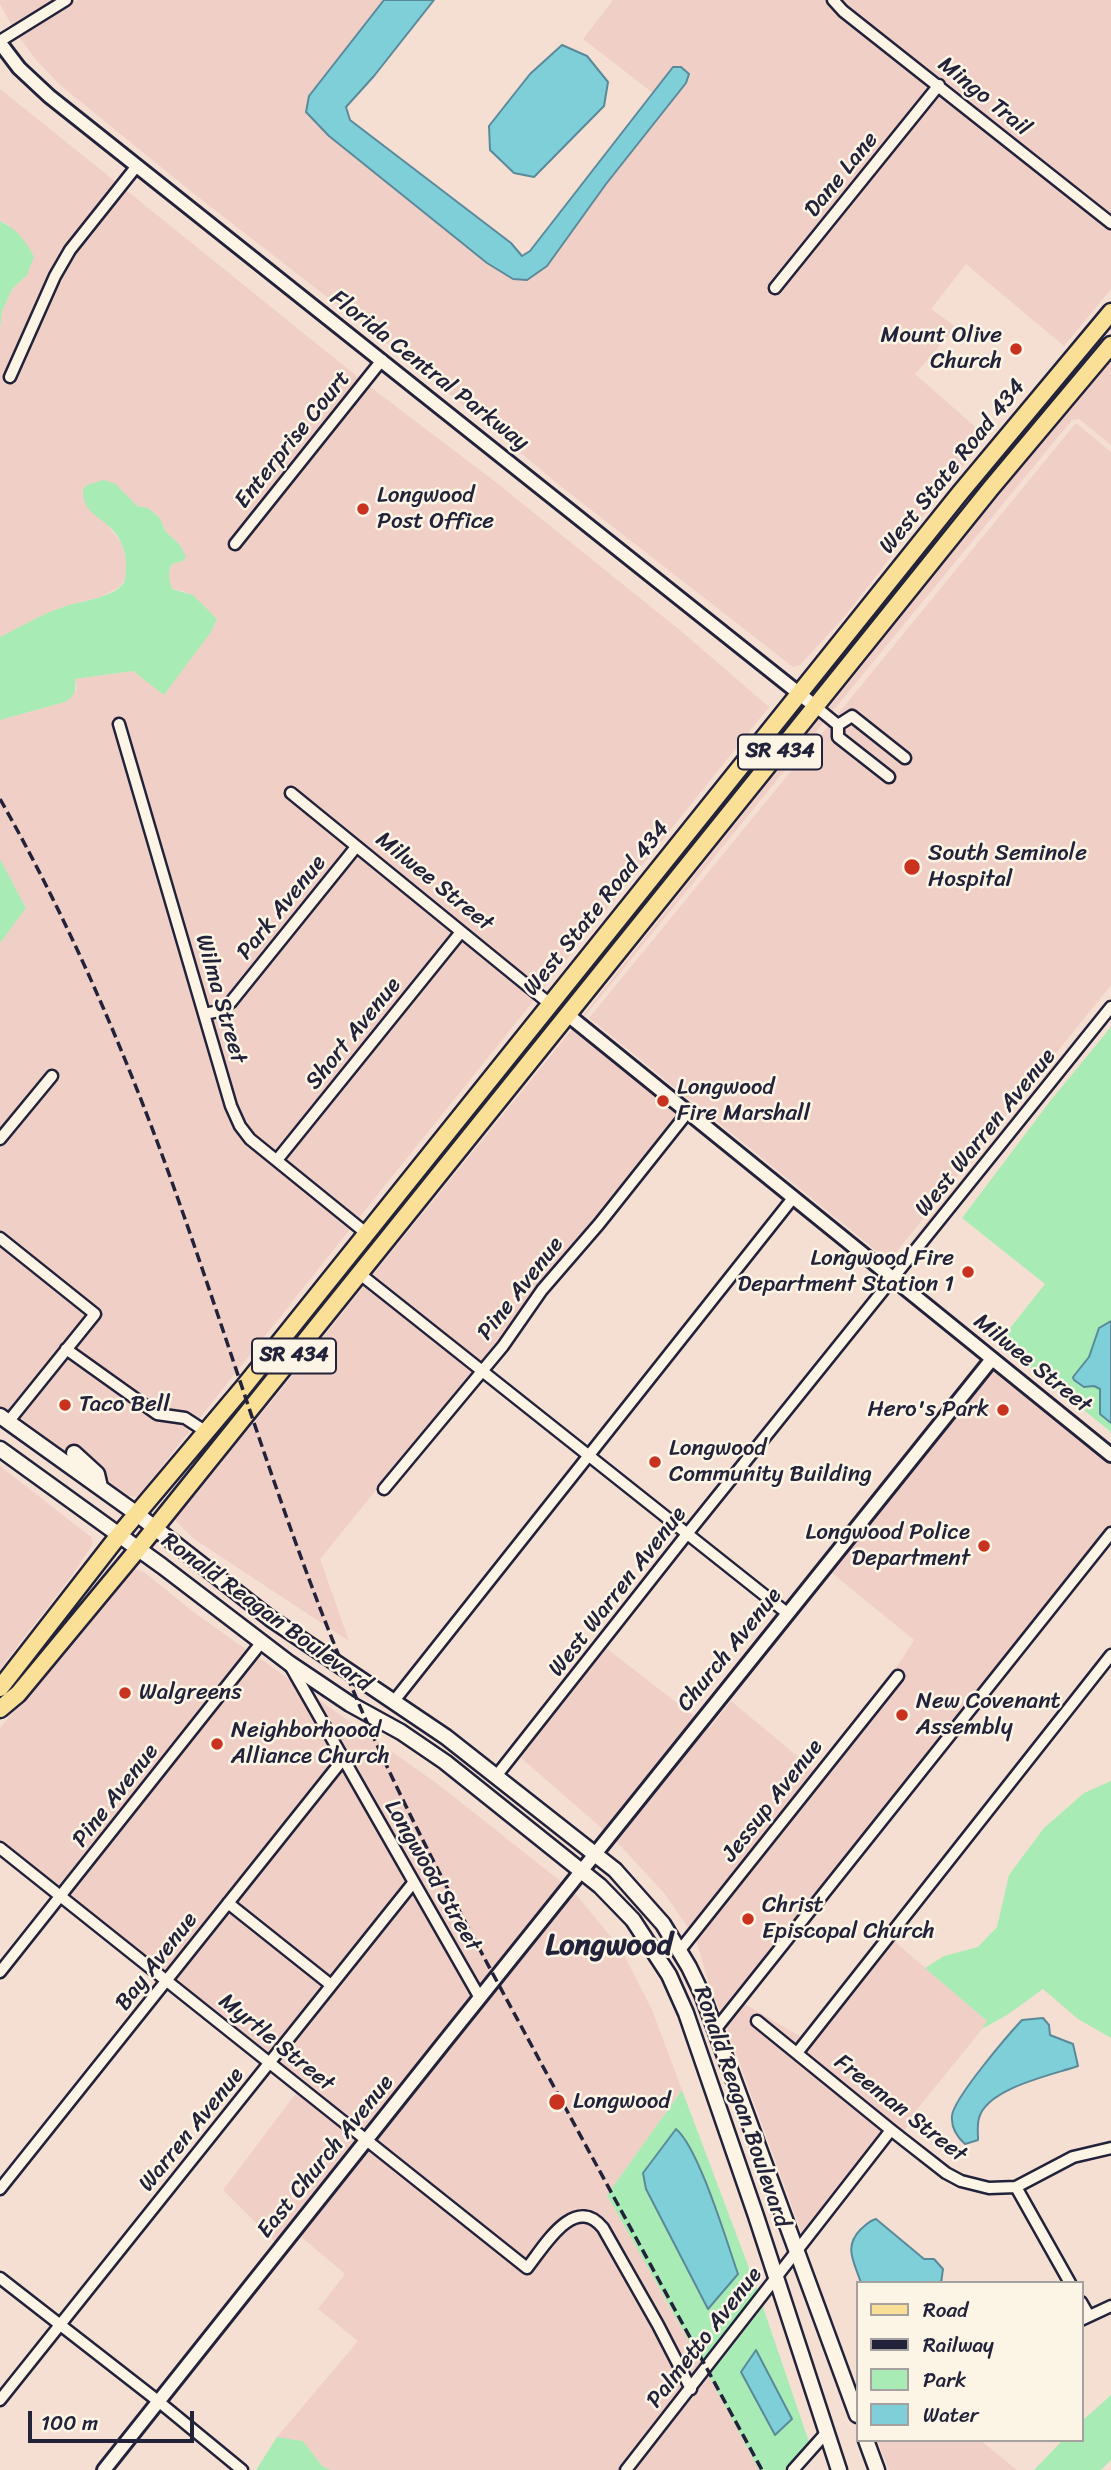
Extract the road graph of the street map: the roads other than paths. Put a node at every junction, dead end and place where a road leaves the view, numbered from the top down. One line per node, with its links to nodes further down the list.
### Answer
1 (66, 0): 3 (street)
2 (833, 0): 4 (street, Mingo Trail)
3 (0, 42): 5 (street, Florida Central Parkway)
4 (939, 85): 6 (street, Mingo Trail); 7 (street, Dane Lane)
5 (136, 167): 10 (street, Florida Central Parkway); 11 (street)
6 (1111, 223)
7 (775, 288)
8 (1111, 312): 13 (main road, West State Road 434 / SR 434)
9 (1111, 345): 14 (main road, West State Road 434 / SR 434)
10 (382, 360): 12 (street, Enterprise Court); 13 (street, Florida Central Parkway)
11 (10, 377)
12 (235, 544)
13 (799, 693): 14 (street, Florida Central Parkway); 22 (main road, West State Road 434 / SR 434)
14 (816, 707): 16 (street, Florida Central Parkway); 26 (main road, West State Road 434 / SR 434)
15 (119, 724): 25 (street, Wilma Street)
16 (838, 725): 17 (street); 18 (street, Florida Central Parkway)
17 (905, 758)
18 (889, 777)
19 (291, 793): 20 (street, Milwee Street)
20 (356, 847): 21 (street, Milwee Street); 25 (street, Park Avenue)
21 (461, 932): 23 (street, Milwee Street); 31 (street, Short Avenue)
22 (572, 977): 23 (main road, West State Road 434 / SR 434); 26 (main road)
23 (550, 1004): 27 (main road); 33 (main road, West State Road 434 / SR 434)
24 (1111, 1007): 36 (street, West Warren Avenue)
25 (204, 1014): 31 (street, Wilma Street)
26 (568, 1015): 27 (main road, West State Road 434 / SR 434); 29 (street, Milwee Street)
27 (543, 1046): 35 (main road, West State Road 434 / SR 434)
28 (52, 1076): 30 (street)
29 (688, 1112): 32 (street, Milwee Street); 39 (street, Pine Avenue)
30 (0, 1139)
31 (277, 1160): 33 (street, Wilma Street)
32 (793, 1198): 36 (street, Milwee Street); 45 (street)
33 (366, 1233): 41 (main road, West State Road 434 / SR 434)
34 (0, 1238): 37 (street)
35 (360, 1274): 39 (street); 49 (main road, West State Road 434 / SR 434)
36 (892, 1279): 38 (street, Milwee Street); 50 (street, West Warren Avenue)
37 (65, 1349): 40 (street); 41 (street)
38 (992, 1359): 44 (street, Milwee Street); 54 (street, Church Avenue)
39 (482, 1371): 45 (street); 47 (street, Pine Avenue)
40 (4, 1419): 46 (main road, Ronald Reagan Boulevard)
41 (205, 1431): 48 (main road, West State Road 434 / SR 434)
42 (0, 1449): 52 (main road, Ronald Reagan Boulevard)
43 (75, 1453): 46 (main road)
44 (1111, 1455)
45 (589, 1456): 50 (street); 60 (street)
46 (100, 1487): 48 (main road, Ronald Reagan Boulevard)
47 (384, 1489)
48 (137, 1514): 49 (main road, Ronald Reagan Boulevard); 52 (main road, West State Road 434 / SR 434)
49 (155, 1528): 53 (main road, West State Road 434 / SR 434); 60 (main road, Ronald Reagan Boulevard)
50 (687, 1534): 54 (street); 63 (street, West Warren Avenue)
51 (1111, 1534): 76 (street)
52 (119, 1535): 53 (main road, Ronald Reagan Boulevard); 59 (main road, SR 434)
53 (138, 1549): 55 (main road, Ronald Reagan Boulevard); 61 (main road, SR 434)
54 (787, 1613): 65 (street, Church Avenue)
55 (261, 1643): 57 (main road, Ronald Reagan Boulevard); 68 (street, Pine Avenue)
56 (1111, 1655): 78 (street)
57 (289, 1663): 62 (street, Longwood Street); 66 (main road, Ronald Reagan Boulevard)
58 (898, 1676): 70 (street, Jessup Avenue)
59 (0, 1688)
60 (394, 1702): 63 (main road, Ronald Reagan Boulevard)
61 (0, 1709)
62 (344, 1758): 67 (street, Longwood Street); 69 (street, Bay Avenue)
63 (497, 1774): 65 (main road, Ronald Reagan Boulevard)
64 (0, 1848): 68 (street, Myrtle Street)
65 (596, 1854): 66 (street, Church Avenue); 70 (main road, Ronald Reagan Boulevard)
66 (583, 1871): 74 (street, East Church Avenue); 77 (main road, Ronald Reagan Boulevard)
67 (413, 1883): 73 (street, Warren Avenue); 74 (street, Longwood Street)
68 (60, 1898): 71 (street, Pine Avenue); 72 (street, Myrtle Street)
69 (228, 1903): 72 (street, Bay Avenue); 73 (street)
70 (680, 1950): 76 (main road, Ronald Reagan Boulevard)
71 (0, 1972)
72 (167, 1981): 79 (street, Myrtle Street); 84 (street, Bay Avenue)
73 (331, 1985): 79 (street, Warren Avenue)
74 (480, 1998): 81 (street, East Church Avenue)
75 (757, 2021): 78 (street, Freeman Street)
76 (715, 2030): 77 (main road); 85 (main road, Ronald Reagan Boulevard)
77 (696, 2041): 87 (main road, Ronald Reagan Boulevard)
78 (797, 2053): 80 (street, Freeman Street)
79 (271, 2063): 81 (street, Myrtle Street); 91 (street, Warren Avenue)
80 (891, 2130): 83 (street, Freeman Street); 85 (street, Palmetto Avenue)
81 (366, 2140): 92 (street, Myrtle Street); 94 (street, East Church Avenue)
82 (1111, 2148): 83 (street, Freeman Street)
83 (1016, 2187): 88 (street)
84 (0, 2189)
85 (797, 2252): 87 (street, Palmetto Avenue); 95 (main road, Ronald Reagan Boulevard)
86 (0, 2278): 91 (street)
87 (776, 2280): 92 (street, Palmetto Avenue); 96 (main road, Ronald Reagan Boulevard)
88 (1069, 2281)
89 (1111, 2306): 90 (street)
90 (1085, 2318)
91 (60, 2325): 93 (street, Warren Avenue); 94 (street)
92 (691, 2389): 100 (street, Palmetto Avenue)
93 (0, 2400)
94 (158, 2401): 98 (street, East Church Avenue); 99 (street)
95 (856, 2412)
96 (826, 2433): 101 (street); 102 (main road, Ronald Reagan Boulevard)
97 (867, 2442): 103 (main road)
98 (104, 2470)
99 (242, 2470)
100 (626, 2470)
101 (793, 2470)
102 (839, 2470)
103 (877, 2470)

